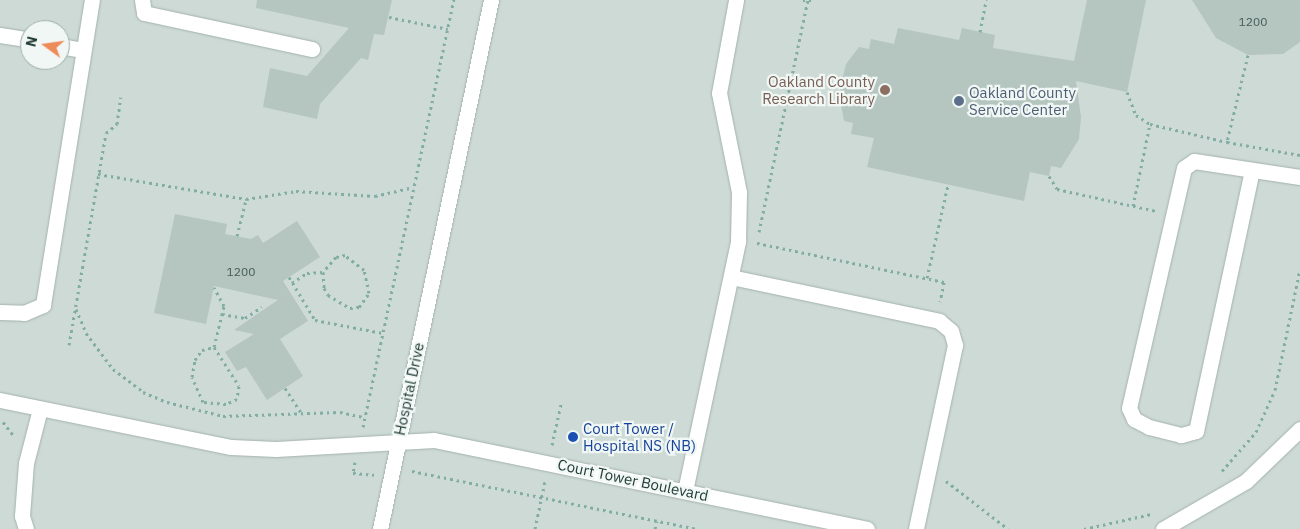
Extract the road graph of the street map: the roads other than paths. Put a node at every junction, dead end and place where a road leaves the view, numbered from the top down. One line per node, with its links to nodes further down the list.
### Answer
1 (92, 0): 9 (street)
2 (142, 0): 8 (street)
3 (491, 0): 17 (street, Hospital Drive)
4 (736, 0): 12 (street)
5 (0, 35): 6 (street)
6 (20, 38)
7 (70, 48): 9 (street)
8 (312, 49)
9 (83, 50): 13 (street)
10 (1252, 170): 10 (street); 11 (street)
11 (1300, 177)
12 (731, 277): 18 (street); 22 (street)
13 (0, 312)
14 (0, 400): 15 (street, Hospital Drive)
15 (40, 409): 17 (street, Hospital Drive); 19 (street)
16 (1300, 429): 23 (street)
17 (398, 442): 18 (street, Court Tower Boulevard); 20 (street)
18 (685, 492): 21 (street, Court Tower Boulevard)
19 (26, 529)
20 (380, 529)
21 (867, 529)
22 (916, 529)
23 (1164, 529)

